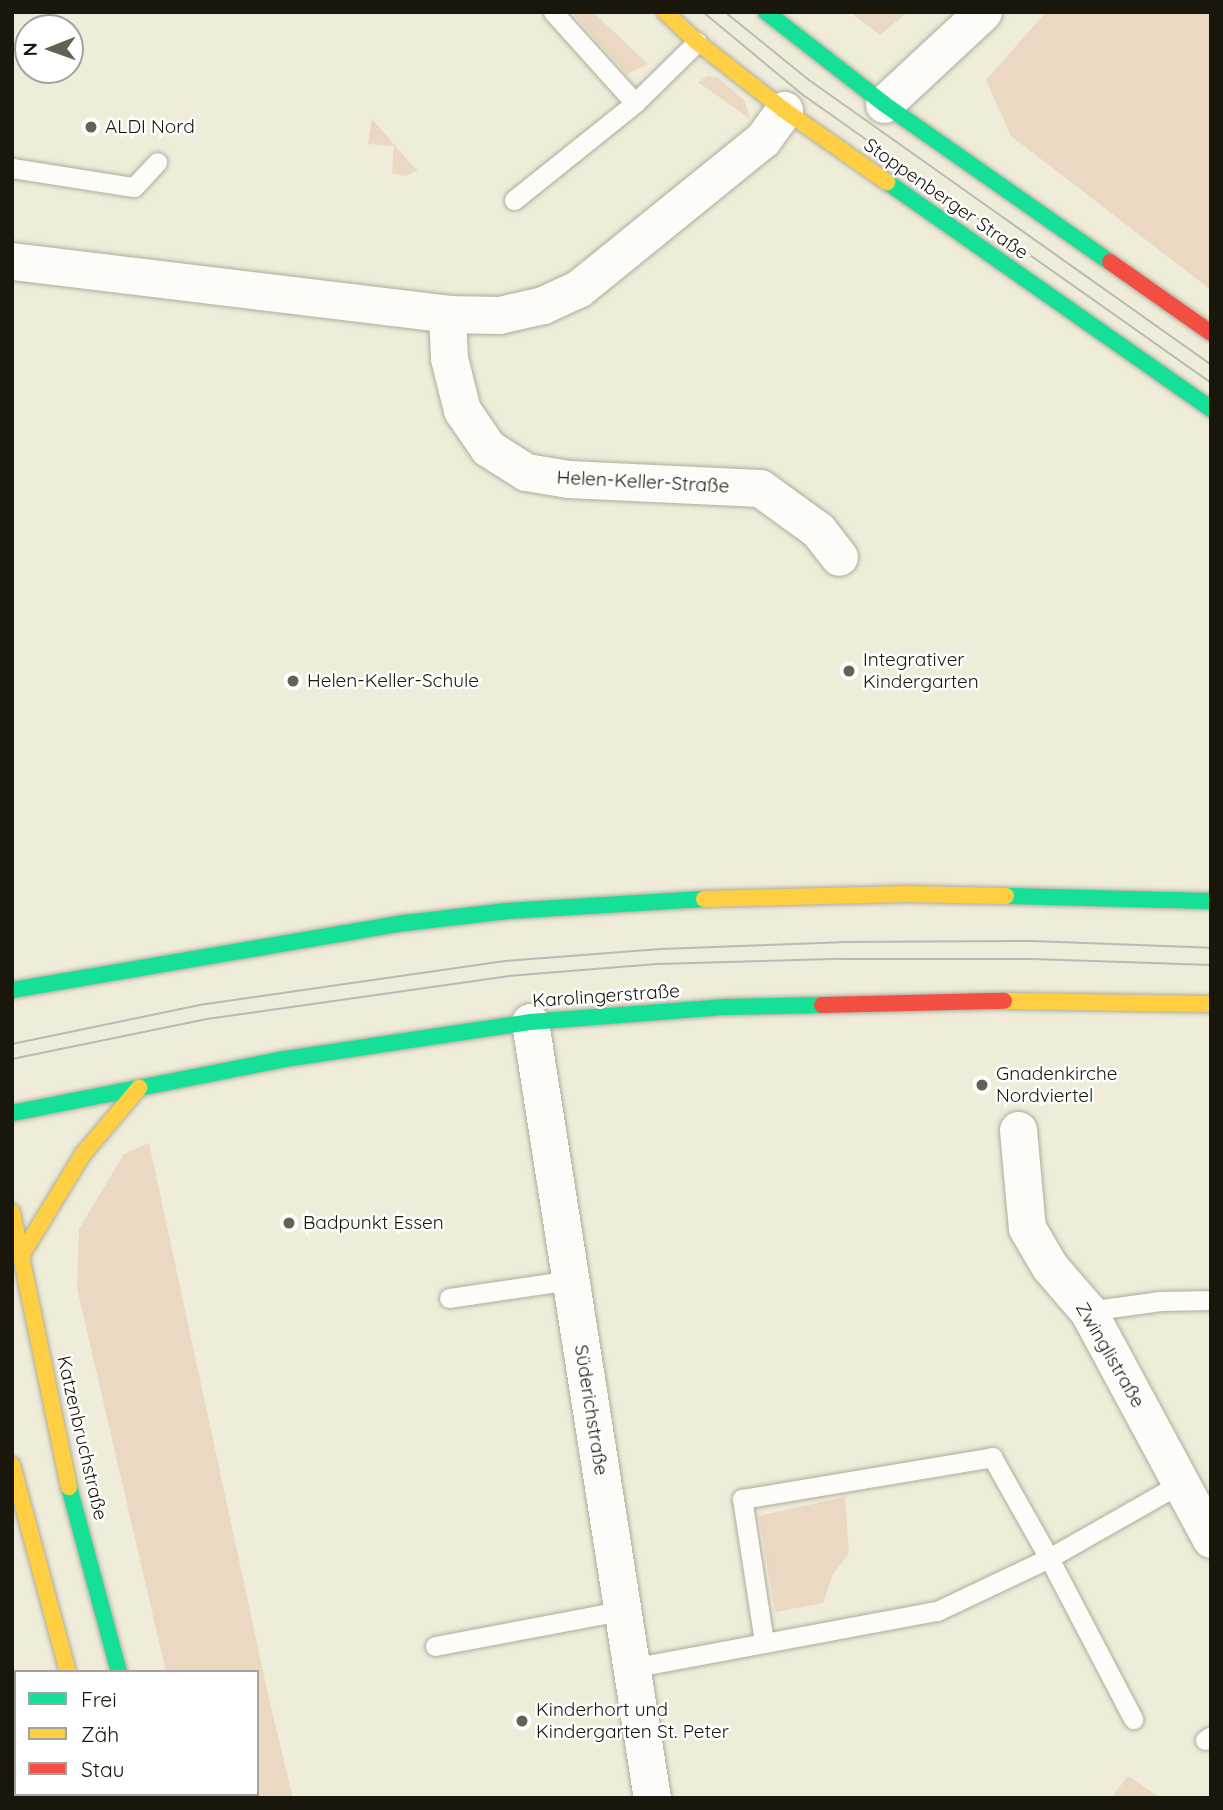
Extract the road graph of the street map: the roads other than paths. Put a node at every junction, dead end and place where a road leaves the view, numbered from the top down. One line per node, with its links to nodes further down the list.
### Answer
1 (553, 12): 6 (lane)
2 (665, 12): 5 (main road, Stoppenberger Straße)
3 (766, 12): 7 (main road)
4 (983, 12): 7 (street)
5 (697, 42): 6 (lane); 8 (main road, Stoppenberger Straße)
6 (635, 103): 11 (lane)
7 (884, 104): 14 (main road)
8 (784, 110): 13 (street); 15 (main road, Stoppenberger Straße)
9 (157, 162): 10 (lane)
10 (12, 168)
11 (514, 200)
12 (12, 261): 13 (street)
13 (447, 314): 16 (street, Helen-Keller-Straße)
14 (1211, 333)
15 (1211, 409)
16 (839, 557)
17 (1211, 901): 18 (main road)
18 (12, 990)
19 (1211, 1004): 20 (main road, Karolingerstraße)
20 (530, 1022): 21 (main road, Karolingerstraße); 26 (street, Süderichstraße)
21 (139, 1088): 22 (main road, Karolingerstraße); 25 (main road)
22 (12, 1113)
23 (1018, 1130): 29 (street, Zwinglistraße)
24 (12, 1212): 25 (main road, Katzenbruchstraße)
25 (22, 1254): 39 (main road, Katzenbruchstraße)
26 (571, 1280): 27 (lane); 34 (street, Süderichstraße)
27 (449, 1298)
28 (1211, 1300): 29 (lane)
29 (1088, 1311): 31 (street, Zwinglistraße)
30 (12, 1465): 38 (main road)
31 (1181, 1483): 32 (street, Zwinglistraße); 33 (lane)
32 (1211, 1539)
33 (1049, 1558): 35 (lane); 35 (lane); 40 (lane)
34 (621, 1611): 36 (lane); 37 (street, Süderichstraße)
35 (764, 1642): 37 (lane)
36 (435, 1646)
37 (631, 1668): 41 (street, Süderichstraße)
38 (67, 1670)
39 (118, 1670)
40 (1133, 1719)
41 (652, 1798)

